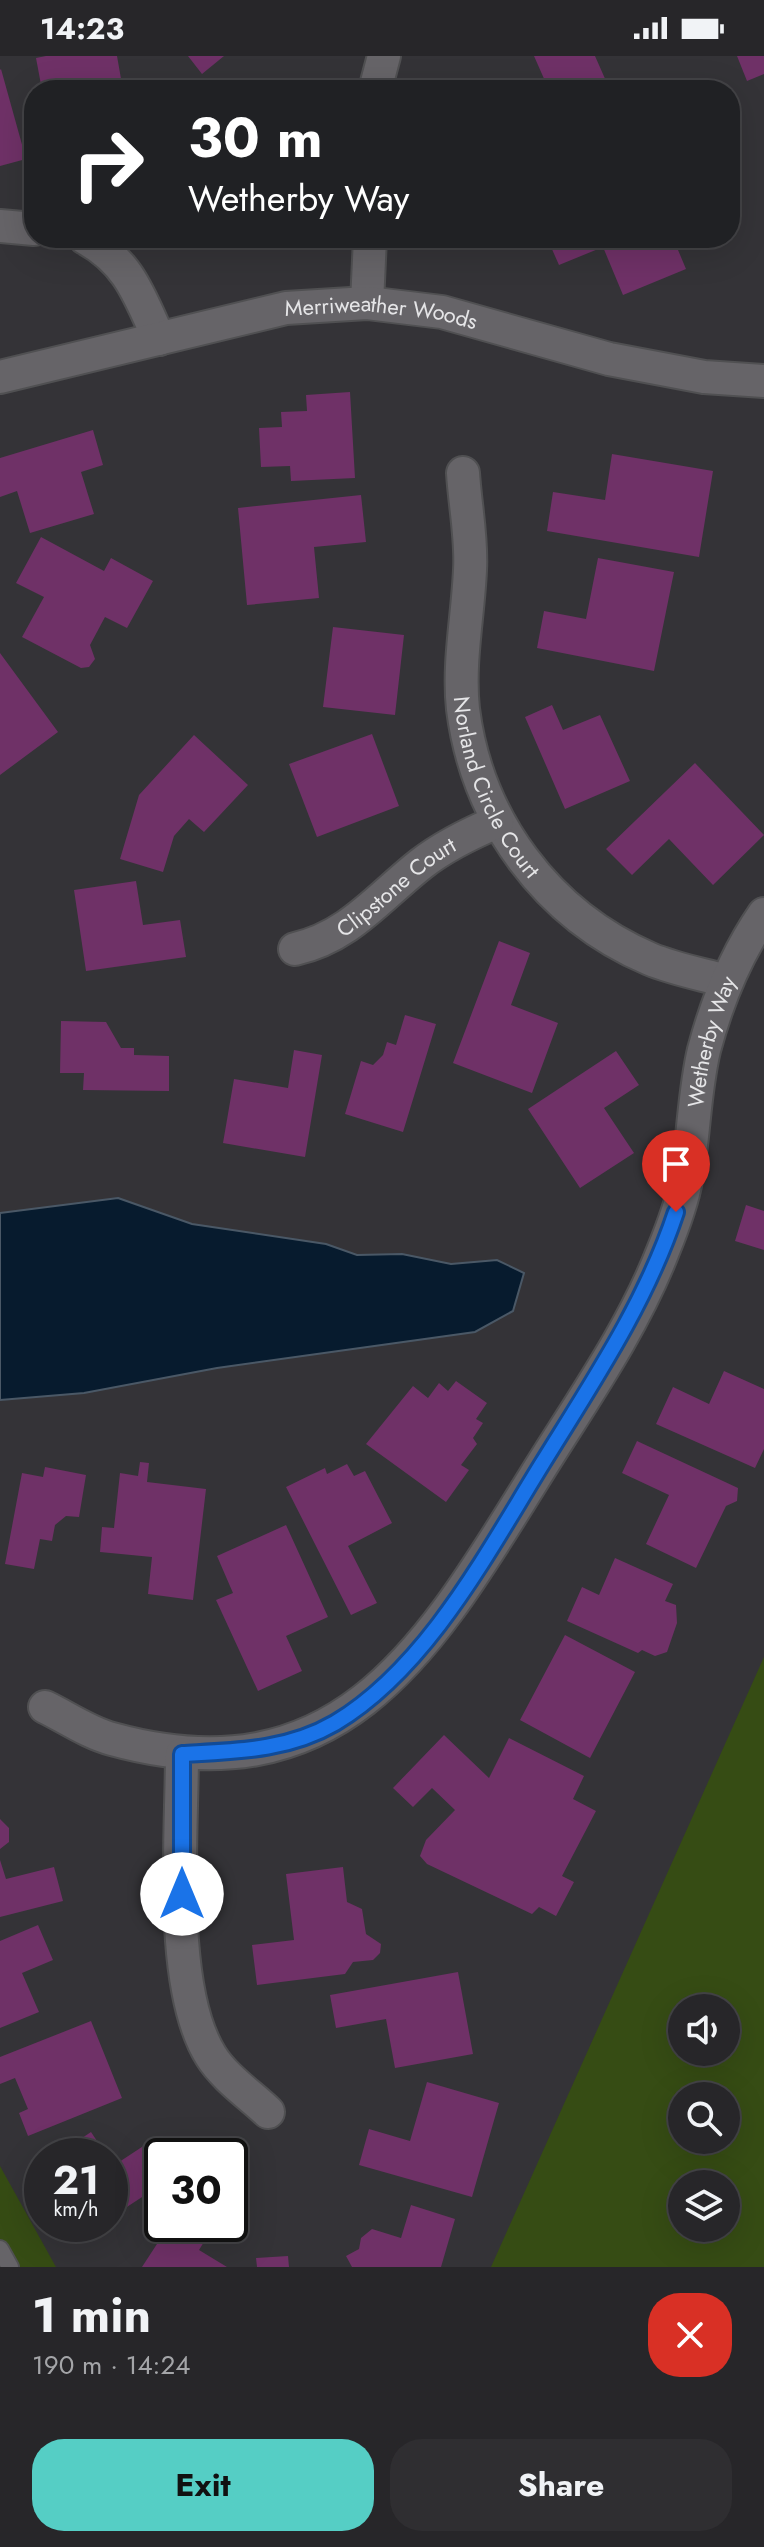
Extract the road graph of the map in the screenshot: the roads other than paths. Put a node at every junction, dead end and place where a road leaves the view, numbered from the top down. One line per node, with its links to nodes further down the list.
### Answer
1 (384, 56): 2 (street)
2 (378, 80)
3 (0, 226): 4 (street)
4 (24, 228)
5 (103, 248): 8 (street)
6 (370, 248): 7 (street)
7 (367, 303): 8 (street, Merriweather Woods); 10 (street, Merriweather Woods)
8 (159, 339): 9 (street, Merriweather Woods)
9 (0, 377)
10 (764, 381)
11 (463, 473): 12 (street, Norland Circle Court)
12 (497, 822): 14 (street, Clipstone Court); 15 (street, Norland Circle Court)
13 (764, 914): 15 (street, Wetherby Way)
14 (295, 949)
15 (726, 981): 17 (street, Wetherby Way)
16 (45, 1707): 17 (street, Wetherby Way)
17 (182, 1754): 18 (street)
18 (268, 2112)
19 (0, 2249): 20 (lane)
20 (10, 2267)

